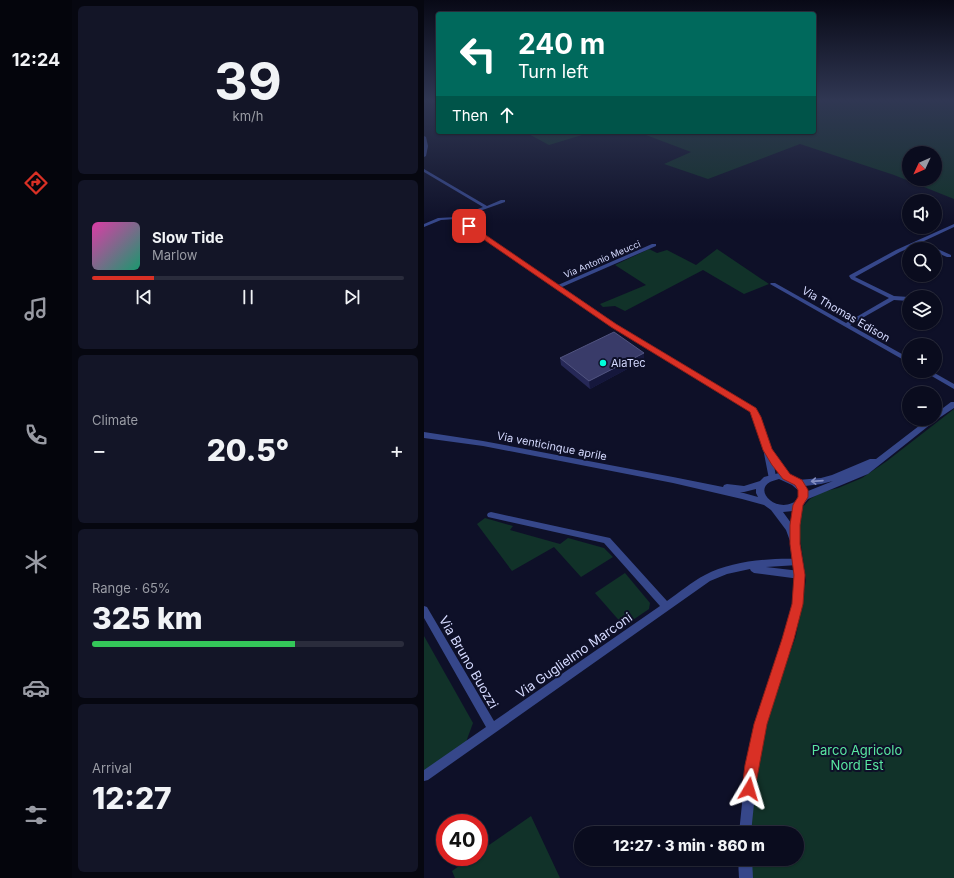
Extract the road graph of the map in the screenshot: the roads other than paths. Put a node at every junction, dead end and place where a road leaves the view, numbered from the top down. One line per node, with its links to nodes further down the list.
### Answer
1 (425, 141): 2 (street)
2 (424, 156)
3 (424, 170): 5 (street)
4 (503, 201): 5 (street)
5 (486, 207): 6 (street)
6 (457, 218): 8 (street); 15 (street)
7 (954, 225): 9 (street)
8 (424, 226)
9 (918, 242)
10 (654, 245): 15 (street, Via Antonio Meucci)
11 (902, 250): 16 (street)
12 (942, 253): 13 (street)
13 (948, 256)
14 (773, 284): 18 (street, Via Thomas Edison)
15 (557, 287): 26 (street)
16 (893, 298): 17 (street); 18 (street)
17 (902, 299)
18 (846, 326): 19 (street, Via Thomas Edison)
19 (902, 357)
20 (938, 378): 21 (street)
21 (954, 387)
22 (954, 404): 23 (street)
23 (942, 412)
24 (924, 426): 27 (street)
25 (424, 435): 30 (street, Via venticinque aprile)
26 (768, 450): 28 (street); 29 (street)
27 (891, 451): 31 (street, one-way to 31); 33 (street)
28 (772, 477): 29 (street); 32 (street)
29 (786, 477): 31 (street)
30 (675, 480): 32 (street, Via venticinque aprile); 34 (street, Via venticinque aprile)
31 (798, 483): 33 (street)
32 (762, 484): 34 (street)
33 (801, 501): 35 (street); 37 (street)
34 (765, 502): 35 (street)
35 (776, 508): 37 (street)
36 (491, 515): 41 (street)
37 (795, 544): 38 (street)
38 (798, 562): 39 (street, Via Guglielmo Marconi); 40 (street)
39 (744, 568): 40 (street, Via Guglielmo Marconi); 41 (street, Via Guglielmo Marconi)
40 (800, 575): 45 (street)
41 (666, 607): 43 (street, Via Guglielmo Marconi)
42 (424, 610): 43 (street, Via Bruno Buozzi)
43 (492, 728): 44 (street, Via Guglielmo Marconi)
44 (424, 776)
45 (746, 826)
46 (745, 866): 47 (street)
47 (746, 878)

